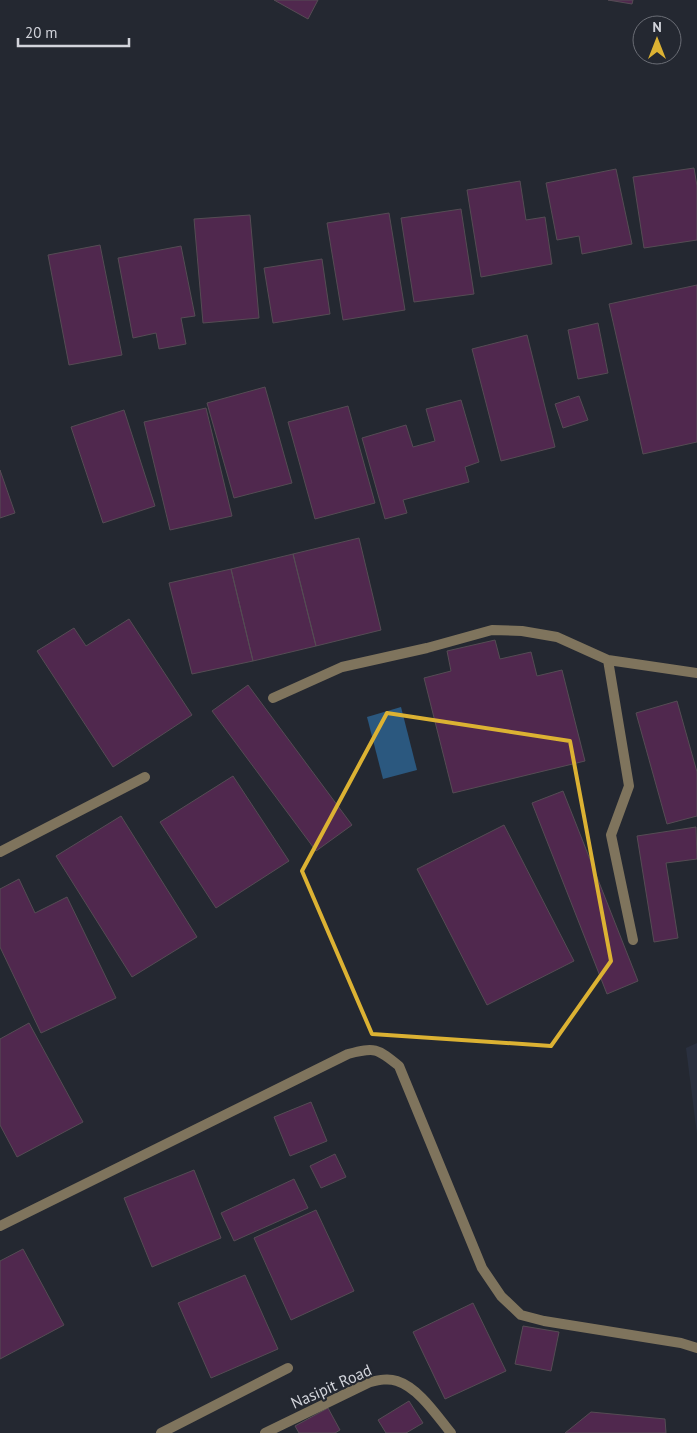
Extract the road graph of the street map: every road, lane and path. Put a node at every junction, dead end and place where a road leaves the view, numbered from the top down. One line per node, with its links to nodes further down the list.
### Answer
1 (608, 660): 2 (street); 3 (street); 6 (street)
2 (697, 673)
3 (273, 698)
4 (145, 777): 5 (street)
5 (0, 852)
6 (633, 940)
7 (0, 1226): 8 (street)
8 (697, 1348)
9 (288, 1368): 10 (street)
10 (161, 1433)
11 (265, 1433): 12 (street, Nasipit Road)
12 (451, 1433)

